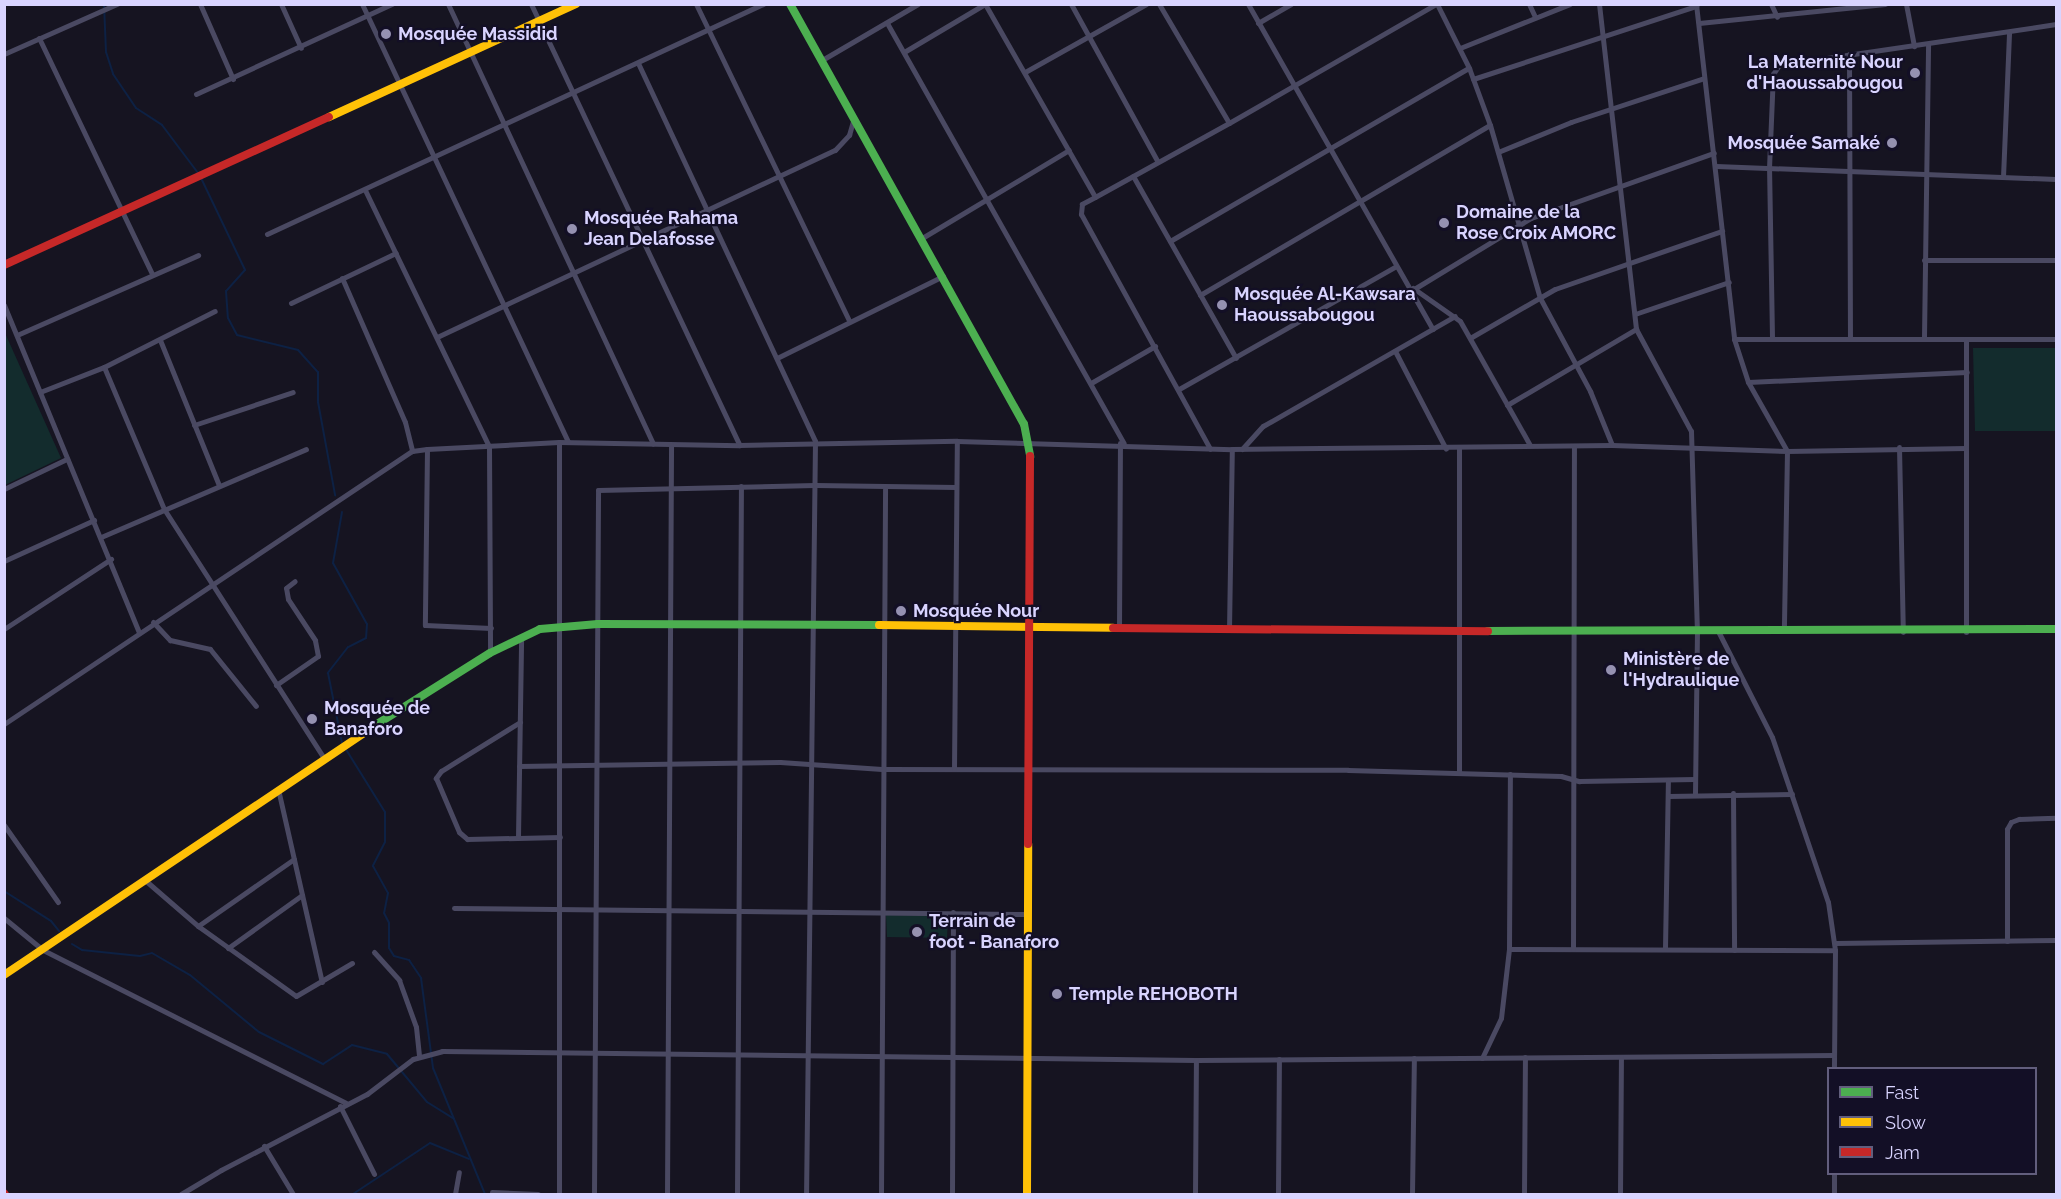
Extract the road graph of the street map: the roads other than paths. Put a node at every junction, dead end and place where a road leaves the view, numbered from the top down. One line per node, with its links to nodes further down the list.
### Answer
1 (200, 4): 54 (street)
2 (281, 4): 43 (street)
3 (362, 4): 29 (street)
4 (392, 4): 29 (street)
5 (448, 4): 47 (street)
6 (531, 4): 31 (street)
7 (576, 4): 31 (street)
8 (696, 4): 36 (street)
9 (763, 4): 36 (street)
10 (790, 4): 49 (street)
11 (918, 4): 32 (street)
12 (985, 4): 45 (street); 52 (street)
13 (1071, 4): 39 (street)
14 (1146, 4): 39 (street)
15 (1159, 4): 62 (street)
16 (1248, 4): 33 (street)
17 (1292, 4): 33 (street)
18 (1437, 4): 44 (street); 56 (street)
19 (1528, 4): 28 (street)
20 (1570, 4): 28 (street)
21 (1599, 4): 38 (street)
22 (1771, 4): 30 (street)
23 (1885, 4): 27 (street)
24 (1906, 4): 42 (street)
25 (1696, 5): 34 (street); 38 (street)
26 (114, 6): 40 (street)
27 (1855, 7): 30 (street)
28 (1535, 16): 44 (street)
29 (368, 17): 43 (street); 57 (street)
30 (1777, 17): 34 (street)
31 (539, 22): 47 (street); 58 (street)
32 (887, 23): 45 (street); 49 (street)
33 (1258, 23): 56 (street)
34 (1699, 23): 53 (street)
35 (2056, 24): 37 (street)
36 (707, 30): 50 (street); 76 (street)
37 (2009, 32): 41 (street); 77 (street)
38 (1605, 33): 55 (street); 60 (street)
39 (1089, 37): 52 (street); 70 (street)
40 (39, 38): 46 (street); 85 (street)
41 (1928, 44): 42 (street); 74 (street)
42 (1914, 46): 48 (street)
43 (301, 48): 54 (street)
44 (1460, 48): 51 (street)
45 (904, 52): 81 (street)
46 (4, 54)
47 (470, 54): 57 (street); 63 (street)
48 (1849, 54): 72 (street); 73 (street)
49 (822, 60): 61 (street)
50 (638, 63): 58 (street); 84 (street)
51 (1469, 68): 55 (street); 65 (street)
52 (1025, 72): 66 (street)
53 (1704, 78): 60 (street); 68 (street)
54 (233, 79): 59 (street)
55 (1473, 79): 64 (street)
56 (1295, 86): 62 (street); 65 (street)
57 (400, 87): 69 (street); 85 (street)
58 (572, 92): 63 (street); 90 (street)
59 (196, 94)
60 (1613, 109): 67 (street); 79 (street)
61 (854, 117): 76 (street); 89 (street)
62 (1229, 123): 70 (street)
63 (504, 124): 69 (street); 99 (street)
64 (1490, 124): 67 (street); 83 (street)
65 (1331, 149): 83 (street); 91 (street)
66 (1069, 150): 81 (street); 82 (street)
67 (1498, 152): 86 (street)
68 (1714, 153): 71 (street); 79 (street)
69 (433, 158): 80 (street); 109 (street)
70 (1158, 162): 75 (street)
71 (1716, 166): 72 (street); 87 (street)
72 (1769, 168): 73 (street); 119 (street)
73 (1847, 169): 74 (street); 120 (street)
74 (1923, 172): 77 (street); 94 (street)
75 (1133, 176): 82 (street); 91 (street)
76 (779, 177): 84 (street); 114 (street)
77 (2003, 177): 78 (street)
78 (2056, 179)
79 (1620, 186): 86 (street); 96 (street)
80 (365, 190): 88 (street); 92 (street)
81 (986, 197): 89 (street); 135 (street)
82 (1095, 197): 127 (street)
83 (1360, 201): 98 (street); 106 (street)
84 (708, 209): 90 (street); 129 (street)
85 (123, 212): 97 (street); 100 (street)
86 (1517, 225): 105 (street); 107 (street)
87 (1722, 231): 96 (street); 103 (street)
88 (267, 234)
89 (922, 238): 101 (street)
90 (642, 240): 99 (street); 150 (street)
91 (1170, 241): 106 (street)
92 (396, 253): 102 (street); 118 (street)
93 (198, 255): 100 (street)
94 (1924, 260): 95 (street); 121 (street)
95 (2056, 260)
96 (1630, 262): 107 (street); 112 (street)
97 (4, 265)
98 (1396, 266): 104 (street); 130 (street)
99 (574, 271): 109 (street); 145 (street)
100 (152, 274): 117 (street)
101 (943, 276): 114 (street); 146 (street)
102 (342, 278): 108 (street); 164 (street)
103 (1729, 282): 112 (street); 123 (street)
104 (1407, 284): 105 (street); 115 (street)
105 (1414, 289): 113 (street)
106 (1200, 295): 130 (street)
107 (1540, 298): 122 (street); 131 (street)
108 (291, 303)
109 (502, 304): 118 (street); 144 (street)
110 (4, 305): 117 (street)
111 (215, 311): 125 (street)
112 (1635, 314): 116 (street)
113 (1455, 316): 115 (street); 122 (street)
114 (849, 320): 129 (street)
115 (1432, 329): 128 (street)
116 (1636, 329): 131 (street); 163 (street)
117 (17, 335): 137 (street)
118 (437, 337): 152 (street)
119 (1772, 337): 120 (street); 123 (street)
120 (1850, 337): 121 (street)
121 (1924, 337): 126 (street)
122 (1470, 338): 139 (street)
123 (1734, 339): 134 (street)
124 (2056, 339): 126 (street)
125 (160, 340): 132 (street); 140 (street)
126 (1966, 341): 133 (street)
127 (1155, 346): 135 (street); 136 (street)
128 (1395, 351): 160 (street); 161 (street)
129 (779, 357): 141 (street)
130 (1236, 358): 136 (street)
131 (1575, 363): 139 (street); 148 (street)
132 (104, 366): 137 (street); 174 (street)
133 (1967, 372): 134 (street); 155 (street)
134 (1748, 382): 165 (street)
135 (1091, 383): 147 (street)
136 (1179, 389): 158 (street)
137 (40, 392): 166 (street)
138 (293, 393): 140 (street)
139 (1507, 405): 151 (street)
140 (194, 425): 167 (street)
141 (815, 441): 142 (street); 150 (street); 168 (street)
142 (957, 441): 146 (street); 171 (street)
143 (558, 442): 144 (street); 152 (street); 188 (street)
144 (568, 442): 145 (street)
145 (653, 443): 149 (street)
146 (1030, 443): 147 (street); 184 (street)
147 (1122, 443): 158 (street); 192 (street)
148 (1612, 444): 153 (street); 163 (street)
149 (671, 445): 150 (street); 170 (street)
150 (739, 445)
151 (1530, 445): 153 (street); 162 (street)
152 (489, 446): 157 (street); 190 (street)
153 (1574, 447): 198 (street)
154 (1899, 447): 155 (street); 165 (street); 201 (street)
155 (1966, 448): 202 (street)
156 (306, 449): 167 (street)
157 (427, 449): 164 (street); 190 (street)
158 (1210, 449): 159 (street)
159 (1232, 449): 160 (street); 194 (street)
160 (1242, 449): 161 (street)
161 (1446, 449): 162 (street)
162 (1459, 449): 197 (street)
163 (1692, 449): 165 (street); 195 (street)
164 (412, 451): 180 (street)
165 (1787, 451): 196 (street)
166 (67, 459): 172 (street); 175 (street)
167 (219, 485): 174 (street)
168 (815, 485): 169 (street); 173 (street); 183 (street)
169 (741, 486): 170 (street); 189 (street)
170 (670, 487): 182 (street); 185 (street)
171 (956, 487): 173 (street); 187 (street)
172 (4, 489)
173 (885, 489): 186 (street)
174 (164, 509): 176 (street); 180 (street)
175 (94, 520): 176 (street); 178 (street)
176 (101, 537): 177 (street)
177 (111, 559): 191 (street); 200 (street)
178 (4, 561)
179 (295, 581): 205 (street)
180 (210, 585): 181 (street); 205 (street)
181 (153, 622): 200 (street); 206 (street)
182 (598, 624): 185 (street); 188 (street); 215 (street)
183 (811, 624): 186 (street); 189 (street); 211 (street)
184 (1030, 624): 187 (street); 192 (street); 218 (street)
185 (668, 625): 189 (street); 213 (street)
186 (882, 625): 187 (street); 216 (street)
187 (952, 625): 217 (street)
188 (560, 626): 203 (street); 214 (street)
189 (739, 626): 210 (street)
190 (491, 628): 204 (street)
191 (4, 629)
192 (1119, 629): 194 (street)
193 (2056, 629): 202 (street)
194 (1229, 630): 197 (street)
195 (1697, 630): 198 (street); 199 (street); 221 (street)
196 (1784, 630): 199 (street); 201 (street)
197 (1458, 631): 198 (street); 219 (street)
198 (1576, 631): 222 (street)
199 (1718, 631): 227 (street)
200 (139, 632): 208 (street)
201 (1903, 632): 202 (street)
202 (1966, 632)
203 (521, 635): 204 (street); 207 (street)
204 (490, 653): 209 (street)
205 (276, 685): 209 (street)
206 (256, 706)
207 (520, 722): 212 (street); 231 (street)
208 (4, 724)
209 (324, 758): 224 (street)
210 (741, 762): 211 (street); 213 (street); 243 (street)
211 (810, 764): 216 (street); 240 (street)
212 (519, 766): 214 (street); 231 (street)
213 (668, 766): 215 (street); 242 (street)
214 (561, 767): 215 (street); 232 (street)
215 (594, 767): 239 (street)
216 (882, 769): 217 (street); 241 (street)
217 (954, 769): 218 (street)
218 (1027, 770): 219 (street); 245 (street)
219 (1459, 773): 220 (street)
220 (1510, 774): 222 (street); 253 (street)
221 (1695, 779): 223 (street); 226 (street)
222 (1574, 780): 223 (street); 254 (street)
223 (1668, 782): 228 (street)
224 (278, 789): 233 (street); 234 (street)
225 (1733, 793): 226 (street); 227 (street); 256 (street)
226 (1695, 794): 228 (street)
227 (1792, 794): 250 (street)
228 (1668, 796): 252 (street)
229 (2056, 818): 248 (street)
230 (4, 825): 236 (street)
231 (518, 837): 232 (street)
232 (560, 837): 238 (street)
233 (294, 859): 235 (street); 247 (street)
234 (146, 881): 247 (street); 255 (street)
235 (302, 895): 251 (street); 261 (street)
236 (58, 902)
237 (454, 908): 238 (street)
238 (559, 910): 239 (street); 262 (street)
239 (594, 910): 242 (street); 263 (street)
240 (810, 910): 241 (street); 243 (street); 268 (street)
241 (880, 910): 244 (street); 273 (street)
242 (667, 912): 243 (street); 264 (street)
243 (740, 912): 267 (street)
244 (953, 912): 245 (street); 269 (street)
245 (1027, 914): 270 (street)
246 (4, 918): 255 (street)
247 (198, 926): 251 (street)
248 (2007, 940): 249 (street); 250 (street)
249 (2056, 940)
250 (1835, 943): 257 (street)
251 (228, 948): 261 (street)
252 (1665, 948): 254 (street); 256 (street)
253 (1509, 949): 254 (street); 275 (street)
254 (1573, 949)
255 (43, 950): 260 (street); 279 (street)
256 (1734, 950): 257 (street)
257 (1835, 950): 265 (street)
258 (374, 952): 266 (street)
259 (352, 963): 261 (street)
260 (4, 975)
261 (322, 982)
262 (561, 1053): 263 (street); 266 (street); 290 (street)
263 (595, 1054): 264 (street); 291 (street)
264 (665, 1055): 267 (street); 292 (street)
265 (1834, 1055): 272 (street); 278 (street)
266 (419, 1056): 279 (street)
267 (737, 1056): 268 (street); 293 (street)
268 (809, 1056): 273 (street); 294 (street)
269 (952, 1057): 270 (street); 273 (street); 296 (street)
270 (1027, 1057): 276 (street); 297 (street)
271 (1525, 1057): 272 (street); 275 (street); 301 (street)
272 (1621, 1057): 302 (street)
273 (880, 1058): 295 (street)
274 (1414, 1058): 275 (street); 277 (street); 300 (street)
275 (1482, 1058)
276 (1196, 1059): 277 (street); 298 (street)
277 (1279, 1059): 299 (street)
278 (1834, 1067)
279 (346, 1103): 280 (street)
280 (340, 1106): 281 (street); 283 (street)
281 (264, 1146): 286 (street); 287 (street)
282 (459, 1172): 288 (street)
283 (374, 1174)
284 (1834, 1175): 303 (street)
285 (492, 1192): 289 (street)
286 (182, 1194)
287 (293, 1194)
288 (454, 1194)
289 (538, 1194)
290 (559, 1194)
291 (594, 1194)
292 (668, 1194)
293 (736, 1194)
294 (806, 1194)
295 (880, 1194)
296 (952, 1194)
297 (1027, 1194)
298 (1195, 1194)
299 (1278, 1194)
300 (1412, 1194)
301 (1524, 1194)
302 (1620, 1194)
303 (1834, 1194)

